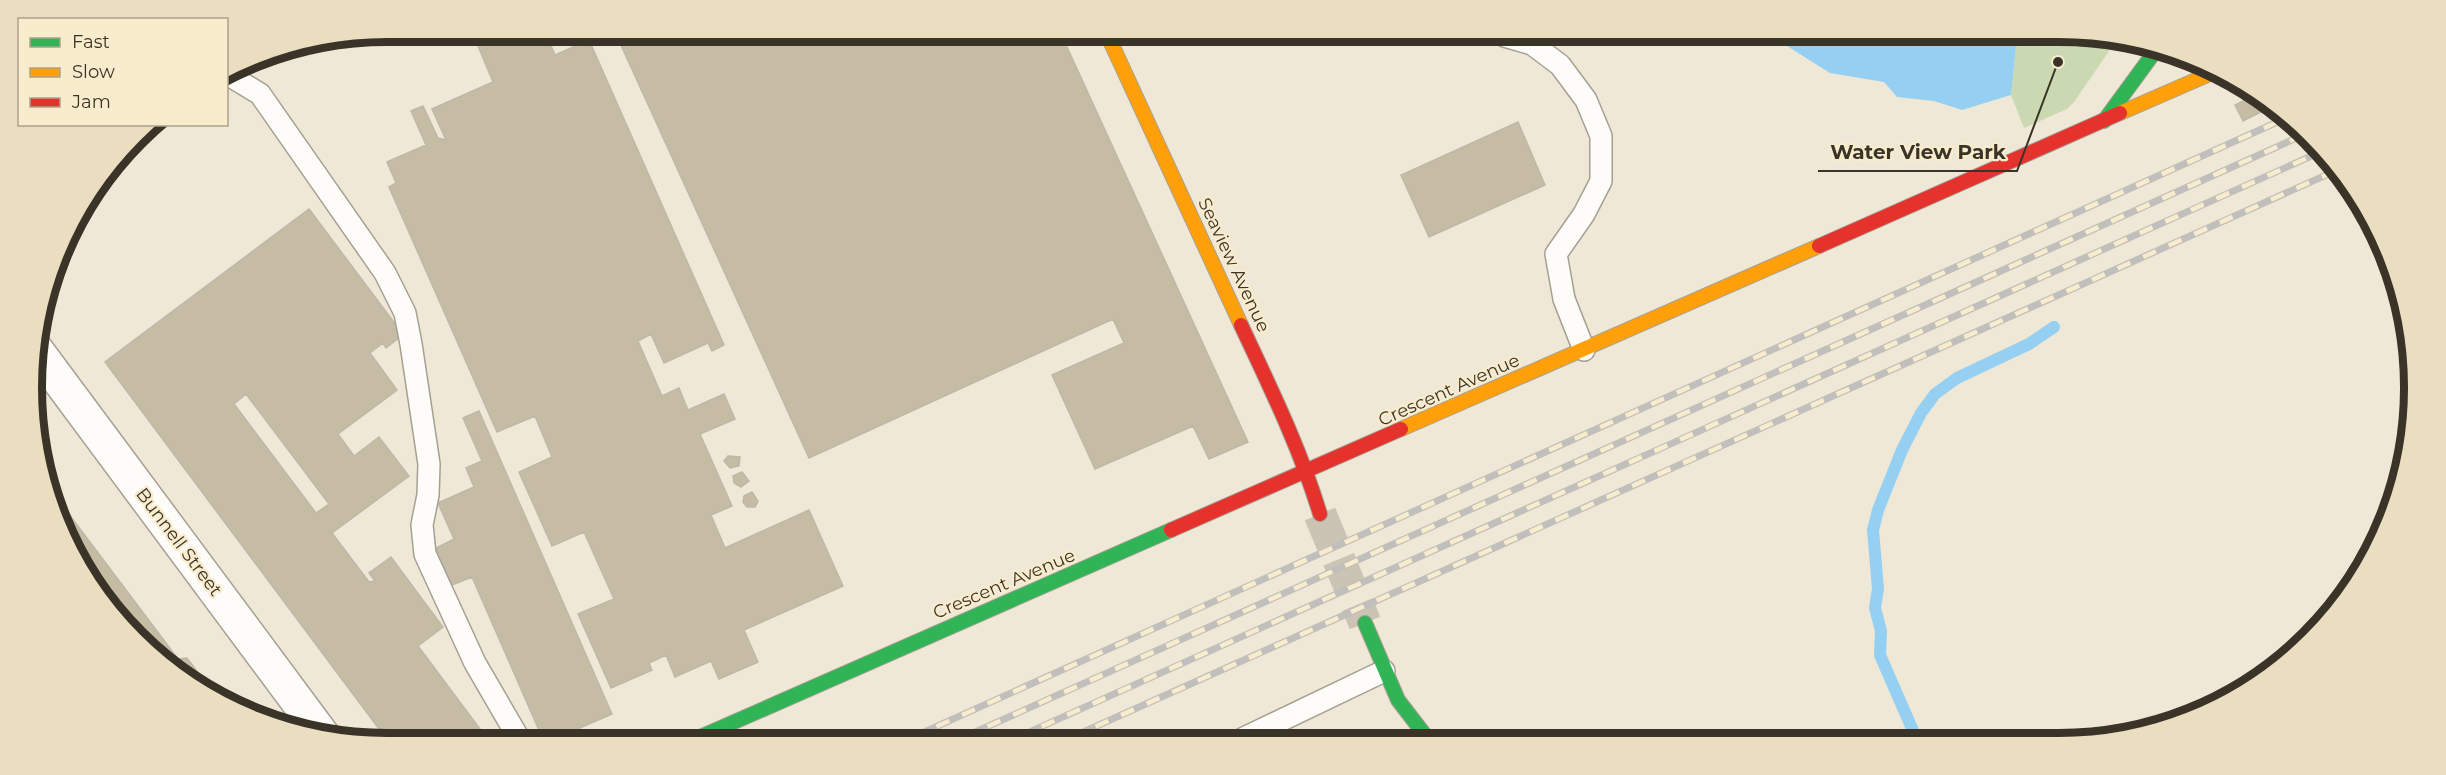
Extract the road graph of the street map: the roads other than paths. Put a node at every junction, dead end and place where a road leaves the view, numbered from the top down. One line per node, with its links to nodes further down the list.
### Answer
1 (1111, 42): 9 (street, Seaview Avenue)
2 (1525, 42): 7 (lane)
3 (2152, 55): 6 (street)
4 (2206, 76): 6 (street, Crescent Avenue)
5 (234, 78): 14 (lane)
6 (2104, 121): 7 (street, Crescent Avenue)
7 (1584, 350): 9 (street, Crescent Avenue)
8 (43, 359): 13 (street, Bunnell Street)
9 (1307, 472): 10 (street, Seaview Avenue); 15 (street, Crescent Avenue)
10 (1320, 514)
11 (1365, 623): 12 (street)
12 (1384, 671): 16 (lane); 17 (street)
13 (315, 725)
14 (516, 733)
15 (709, 733)
16 (1255, 733)
17 (1423, 733)

